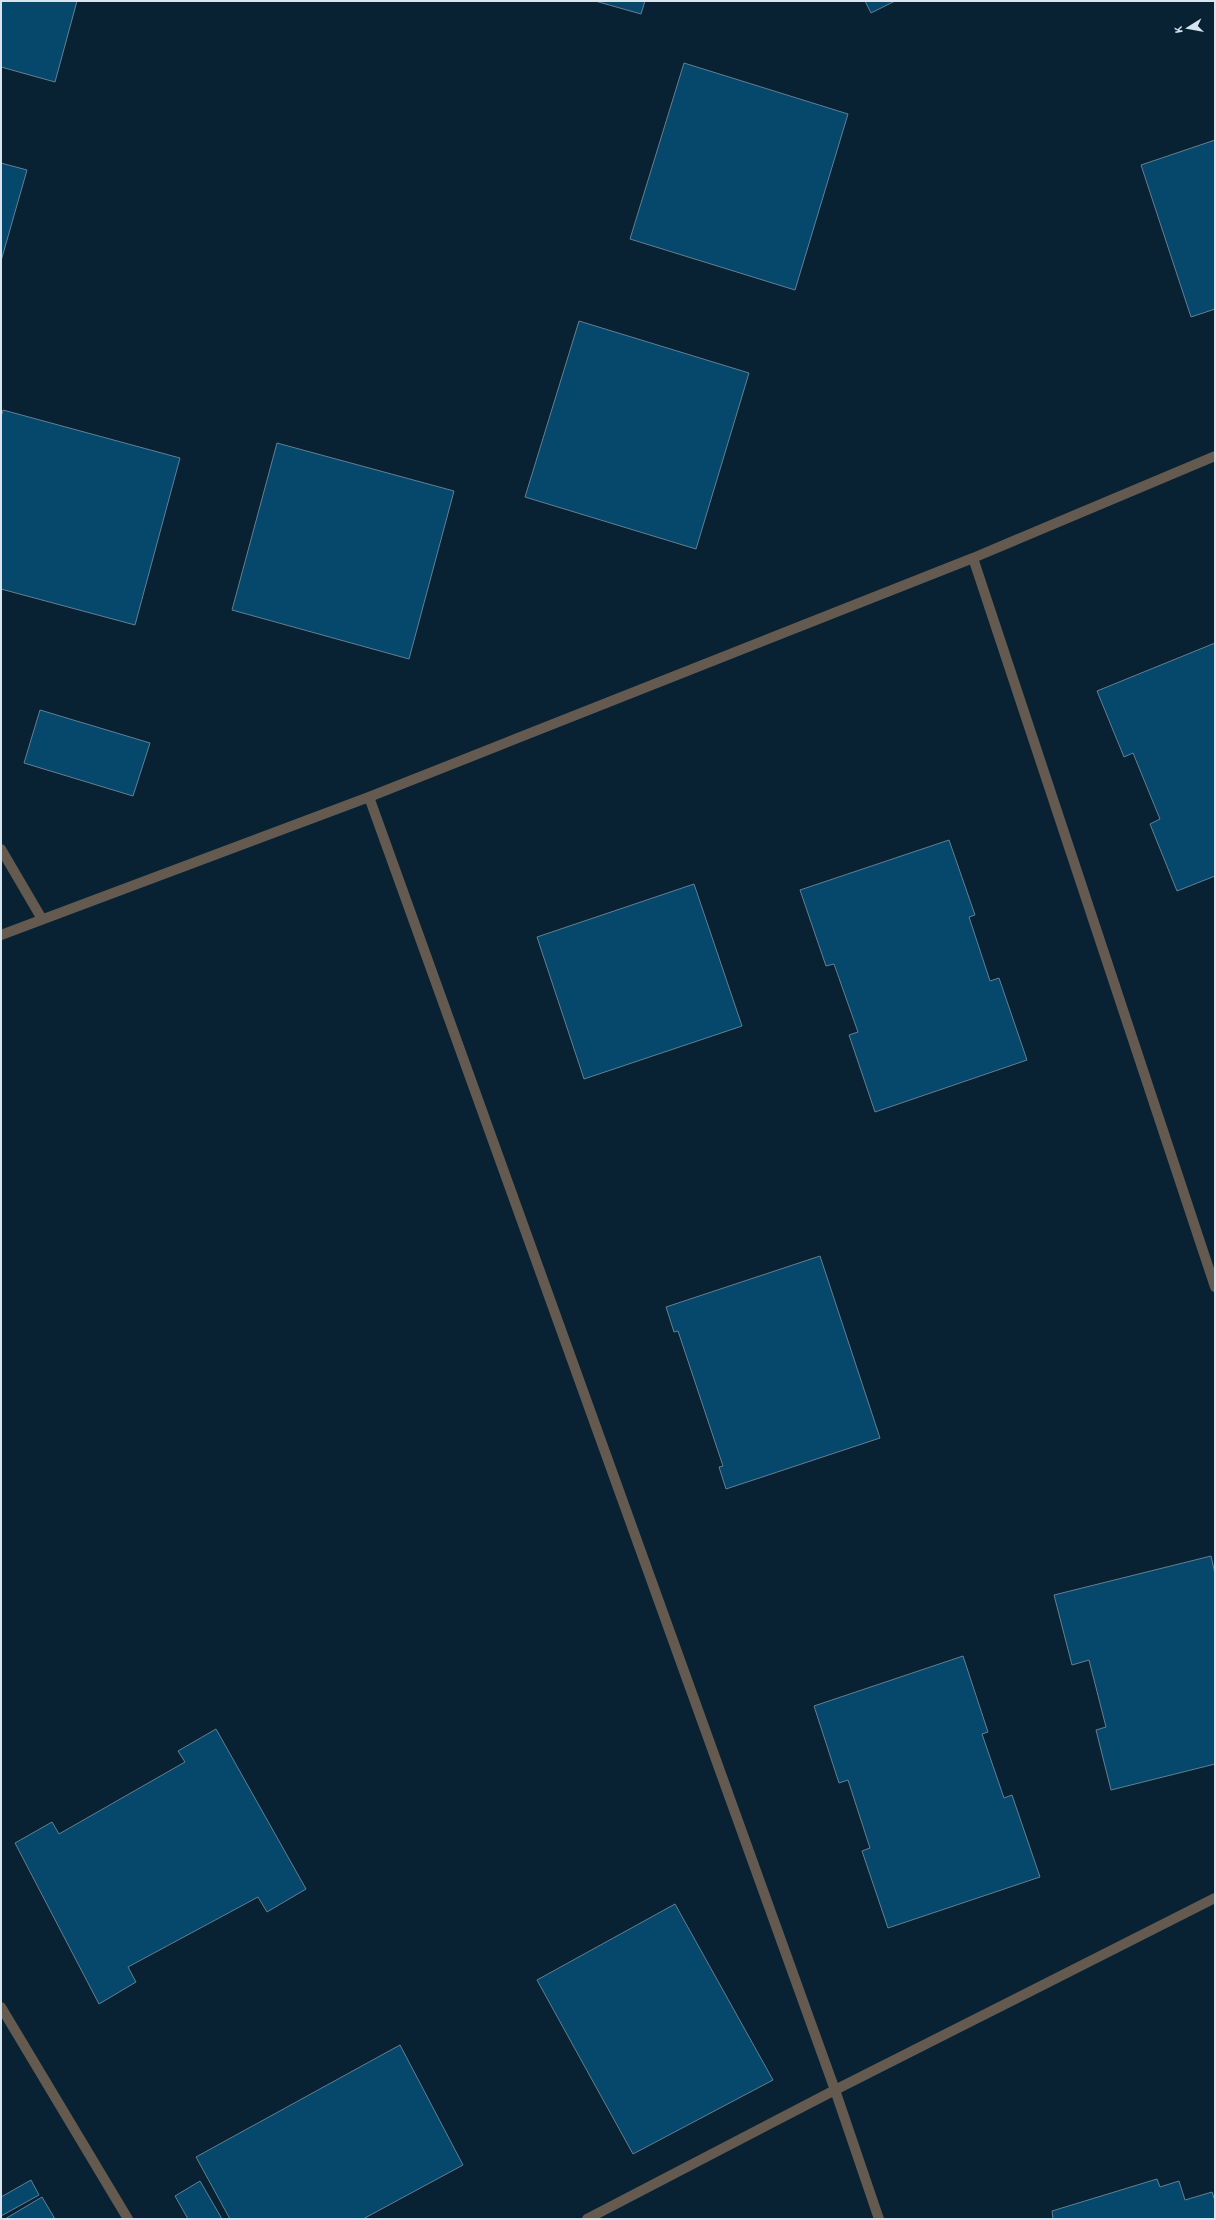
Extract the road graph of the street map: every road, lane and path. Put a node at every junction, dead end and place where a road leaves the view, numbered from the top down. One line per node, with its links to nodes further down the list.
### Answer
1 (1215, 456): 2 (street)
2 (973, 558): 3 (street); 7 (street)
3 (369, 797): 5 (street); 10 (street)
4 (1, 849): 5 (street)
5 (42, 919): 6 (street)
6 (1, 935)
7 (1215, 1287)
8 (1215, 1898): 10 (street)
9 (1, 2007): 11 (street)
10 (835, 2090): 12 (street); 13 (street)
11 (128, 2219)
12 (587, 2219)
13 (879, 2219)

